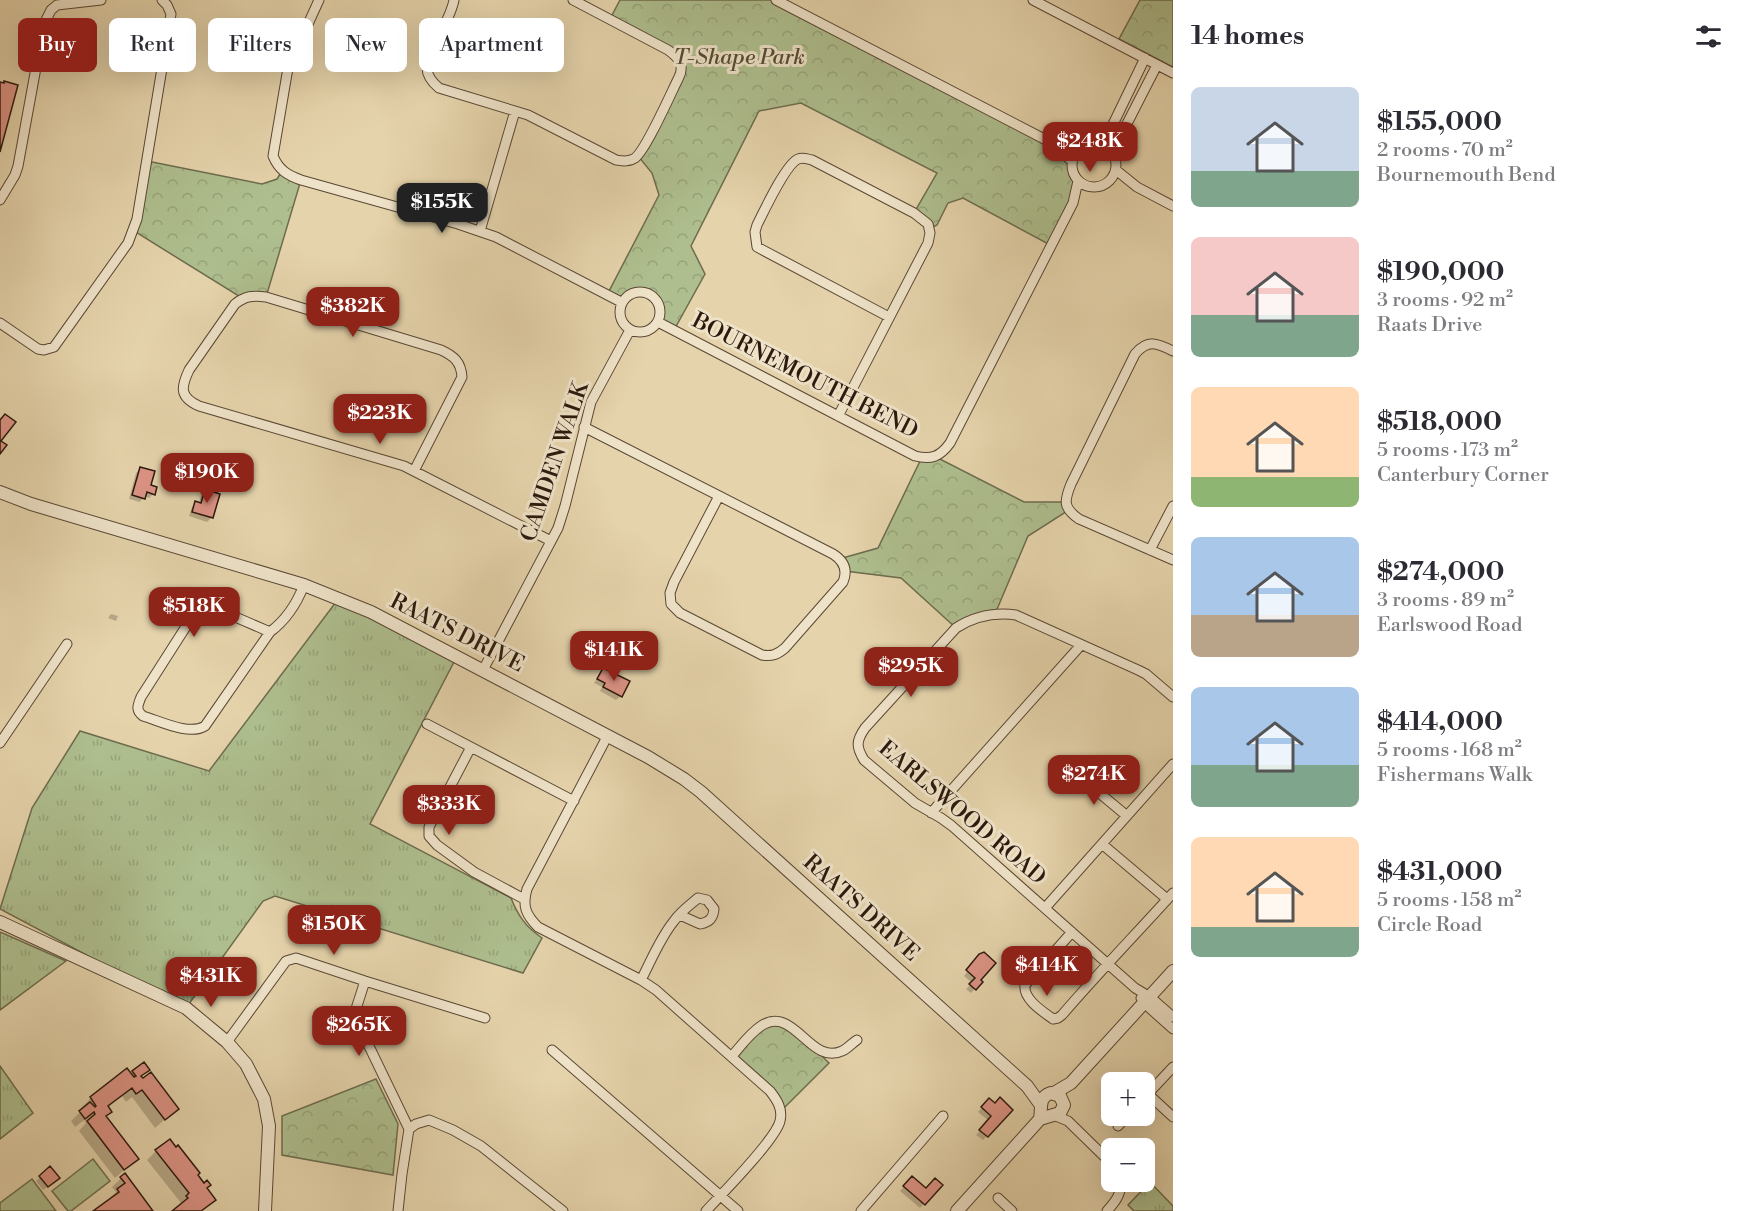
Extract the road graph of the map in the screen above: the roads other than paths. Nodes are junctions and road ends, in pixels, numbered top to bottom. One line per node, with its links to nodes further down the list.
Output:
1 (101, 0): 24 (street)
2 (162, 0): 31 (street)
3 (319, 0): 27 (street)
4 (454, 0): 13 (street)
5 (573, 0): 13 (street)
6 (1033, 0): 8 (street)
7 (779, 1): 14 (street)
8 (1145, 58): 9 (street); 11 (street)
9 (1157, 65): 10 (street); 12 (street)
10 (1173, 73)
11 (1127, 95): 12 (street); 15 (street)
12 (1139, 100): 17 (street)
13 (515, 111): 27 (street)
14 (1050, 142): 16 (street); 18 (street)
15 (1103, 145): 16 (street); 17 (street)
16 (1078, 150): 18 (street)
17 (1112, 153): 19 (street)
18 (1072, 162): 20 (street)
19 (1116, 170): 21 (street); 23 (street)
20 (1078, 181): 22 (street); 25 (street, BOURNEMOUTH BEND)
21 (1109, 182): 22 (street); 23 (street)
22 (1090, 187): 25 (street, BOURNEMOUTH BEND)
23 (1137, 187): 26 (street)
24 (0, 200)
25 (1072, 203): 34 (street, BOURNEMOUTH BEND)
26 (1173, 206)
27 (480, 231): 28 (street)
28 (621, 302): 30 (street); 32 (street)
29 (890, 317): 29 (street); 34 (street)
30 (658, 322): 32 (street); 34 (street, BOURNEMOUTH BEND)
31 (0, 323)
32 (630, 330): 35 (street, CAMDEN WALK)
33 (1173, 351): 41 (street)
34 (838, 416)
35 (584, 427): 38 (street); 40 (street, CAMDEN WALK)
36 (414, 471): 36 (street); 40 (street)
37 (0, 492): 43 (street, RAATS DRIVE)
38 (719, 496): 38 (street)
39 (1173, 506): 41 (street)
40 (551, 541): 47 (street, CAMDEN WALK)
41 (1150, 550): 42 (street)
42 (1173, 560)
43 (304, 585): 44 (street); 47 (street, RAATS DRIVE)
44 (270, 632): 44 (street)
45 (67, 644): 51 (street)
46 (1081, 645): 48 (street, EARLSWOOD ROAD); 56 (street); 56 (street, EARLSWOOD ROAD)
47 (483, 670): 50 (street, RAATS DRIVE)
48 (1173, 697)
49 (427, 724): 52 (street)
50 (608, 735): 55 (street); 80 (street, RAATS DRIVE)
51 (1, 741)
52 (471, 747): 55 (street); 60 (street)
53 (1173, 764): 57 (street, EARLSWOOD ROAD)
54 (1079, 776): 57 (street)
55 (574, 801): 60 (street)
56 (931, 813): 61 (street, EARLSWOOD ROAD)
57 (1127, 816): 58 (street, EARLSWOOD ROAD)
58 (1102, 844): 59 (street); 61 (street, EARLSWOOD ROAD)
59 (1170, 896): 65 (street)
60 (524, 898): 67 (street)
61 (1045, 908): 64 (street, EARLSWOOD ROAD)
62 (680, 915): 67 (street)
63 (0, 922): 74 (street)
64 (1072, 932): 65 (street, EARLSWOOD ROAD); 65 (street)
65 (1108, 964): 69 (street, EARLSWOOD ROAD)
66 (1173, 971): 69 (street)
67 (641, 980): 76 (street)
68 (365, 981): 71 (street); 74 (street); 83 (street)
69 (1147, 1000): 70 (street); 72 (street); 80 (street)
70 (1173, 1017)
71 (485, 1018)
72 (1173, 1029)
73 (857, 1040): 76 (street)
74 (227, 1042): 88 (street)
75 (552, 1050): 86 (street)
76 (732, 1056): 86 (street)
77 (1173, 1067): 78 (street)
78 (1155, 1086)
79 (1155, 1103): 82 (street)
80 (1051, 1106): 84 (street); 94 (street)
81 (943, 1116): 93 (street)
82 (1173, 1117)
83 (409, 1130): 89 (street); 90 (street)
84 (1101, 1153)
85 (1120, 1192): 96 (street)
86 (721, 1195): 91 (street); 92 (street)
87 (998, 1198): 95 (street)
88 (265, 1211)
89 (398, 1211)
90 (563, 1211)
91 (706, 1211)
92 (738, 1211)
93 (861, 1211)
94 (957, 1211)
95 (1012, 1211)
96 (1107, 1211)

